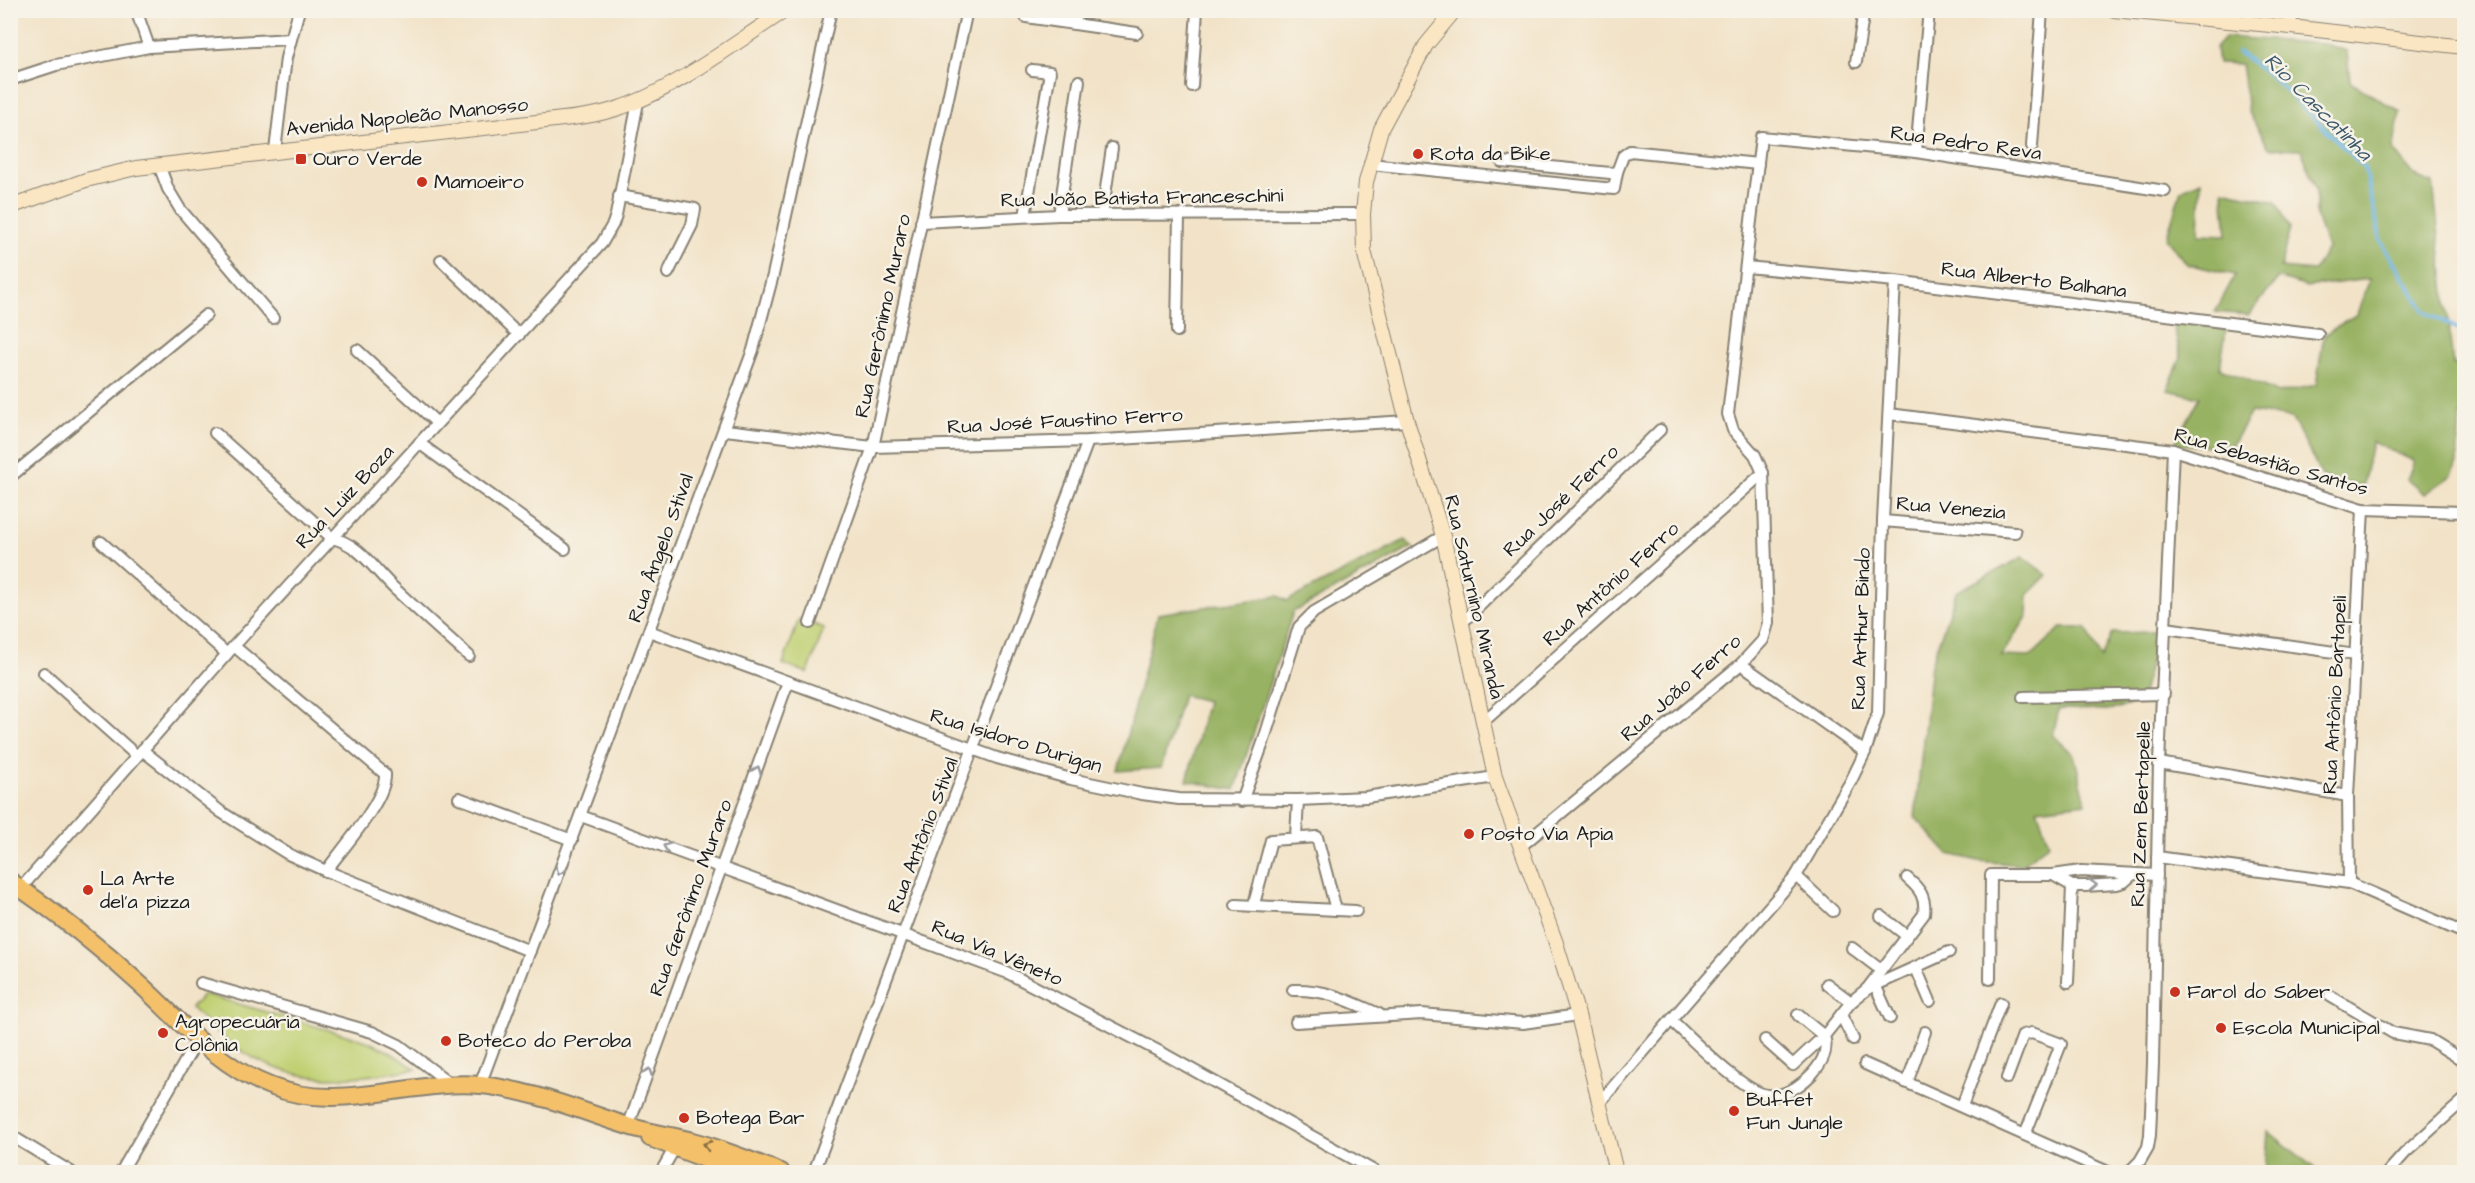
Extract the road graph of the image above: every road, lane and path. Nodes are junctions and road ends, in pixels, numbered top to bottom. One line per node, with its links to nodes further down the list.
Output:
1 (136, 10): 22 (street)
2 (299, 10): 21 (street)
3 (786, 10): 29 (main road, Avenida Napoleão Manosso)
4 (831, 10): 61 (street, Rua Ângelo Stival)
5 (967, 10): 47 (street, Rua Gerônimo Muraro)
6 (1077, 10): 17 (street)
7 (1197, 10): 28 (street)
8 (1441, 10): 20 (main road, Rua Saturnino Miranda)
9 (1455, 10): 20 (main road, Rua Saturnino Miranda)
10 (1864, 10): 24 (street)
11 (1929, 10): 33 (street)
12 (2042, 10): 30 (street)
13 (2114, 10): 15 (main road)
14 (2292, 10): 18 (street)
15 (2149, 12): 18 (main road)
16 (1026, 17): 17 (street)
17 (1074, 24): 19 (street)
18 (2291, 27): 23 (main road)
19 (1137, 33)
20 (1433, 35): 35 (main road, Rua Saturnino Miranda)
21 (291, 39): 22 (street); 32 (street)
22 (149, 47): 26 (street)
23 (2464, 47)
24 (1856, 62)
25 (1032, 70): 46 (street)
26 (10, 80)
27 (1079, 81): 44 (street)
28 (1192, 86)
29 (638, 102): 32 (main road, Avenida Napoleão Manosso); 40 (street, Rua Luiz Boza)
30 (2032, 146)
31 (1112, 148): 45 (street)
32 (275, 151): 37 (main road, Avenida Napoleão Manosso)
33 (1916, 152): 36 (street, Rua Pedro Reva); 39 (street, Rua Pedro Reva)
34 (1502, 162): 38 (street)
35 (1370, 164): 38 (street); 43 (main road, Rua Saturnino Miranda)
36 (1758, 164): 38 (street); 49 (street)
37 (159, 165): 41 (main road, Avenida Napoleão Manosso); 53 (street)
38 (1617, 172)
39 (2165, 191)
40 (619, 196): 50 (street); 56 (street, Rua Luiz Boza)
41 (10, 207)
42 (1179, 214): 43 (street, Rua João Batista Franceschini); 45 (street, Rua João Batista Franceschini); 54 (street)
43 (1363, 214): 59 (main road, Rua Saturnino Miranda)
44 (1059, 215): 45 (street, Rua João Batista Franceschini); 46 (street, Rua João Batista Franceschini)
45 (1102, 215)
46 (1025, 216): 47 (street, Rua João Batista Franceschini)
47 (921, 222): 66 (street, Rua Gerônimo Muraro)
48 (441, 260): 56 (street)
49 (1746, 267): 51 (street, Rua Alberto Balhana); 68 (street)
50 (668, 273)
51 (1896, 281): 55 (street, Rua Alberto Balhana); 58 (street, Rua Arthur Bindo)
52 (206, 315): 69 (street)
53 (273, 318)
54 (1177, 331)
55 (2318, 334)
56 (519, 335): 60 (street, Rua Luiz Boza)
57 (357, 350): 60 (street)
58 (1889, 414): 67 (street, Rua Sebastião Santos); 72 (street, Rua Arthur Bindo)
59 (1407, 421): 64 (street, Rua José Faustino Ferro); 74 (main road, Rua Saturnino Miranda)
60 (437, 423): 65 (street, Rua Luiz Boza)
61 (724, 430): 66 (street, Rua José Faustino Ferro); 81 (street, Rua Ângelo Stival)
62 (1660, 430): 79 (street, Rua José Ferro)
63 (215, 433): 75 (street)
64 (1088, 441): 66 (street, Rua José Faustino Ferro); 91 (street, Rua Antônio Stival)
65 (419, 443): 75 (street, Rua Luiz Boza); 77 (street)
66 (873, 447): 78 (street, Rua Gerônimo Muraro)
67 (2173, 450): 70 (street, Rua Sebastião Santos); 80 (street, Rua Zem Bertapelle)
68 (1763, 473): 85 (street, Rua João Ferro); 90 (street, Rua Antônio Ferro)
69 (10, 477)
70 (2363, 509): 71 (street, Rua Sebastião Santos); 83 (street, Rua Antônio Bartapeli)
71 (2464, 512)
72 (1883, 520): 73 (street, Rua Venezia); 92 (street, Rua Arthur Bindo)
73 (2015, 532)
74 (1443, 536): 79 (main road, Rua Saturnino Miranda); 99 (street)
75 (332, 538): 82 (street, Rua Luiz Boza); 84 (street)
76 (101, 542): 82 (street)
77 (565, 549)
78 (810, 623)
79 (1462, 623): 90 (main road, Rua Saturnino Miranda)
80 (2166, 628): 83 (street); 88 (street, Rua Zem Bertapelle)
81 (650, 631): 87 (street, Rua Isidoro Durigan); 100 (street, Rua Ângelo Stival)
82 (230, 650): 93 (street, Rua Luiz Boza); 106 (street)
83 (2355, 655): 96 (street, Rua Antônio Bartapeli)
84 (469, 656)
85 (1741, 663): 92 (street); 103 (street, Rua João Ferro)
86 (44, 673): 93 (street)
87 (788, 682): 91 (street, Rua Isidoro Durigan); 105 (street, Rua Gerônimo Muraro, one-way to 87)
88 (2164, 694): 89 (street); 94 (street, Rua Zem Bertapelle)
89 (2023, 697)
90 (1483, 722): 95 (main road, Rua Saturnino Miranda)
91 (974, 750): 99 (street, Rua Isidoro Durigan); 122 (street, Rua Antônio Stival)
92 (1864, 752): 110 (street, Rua Arthur Bindo)
93 (140, 753): 106 (street); 113 (street, Rua Luiz Boza)
94 (2159, 763): 96 (street); 104 (street, Rua Zem Bertapelle)
95 (1496, 777): 98 (street, Rua Isidoro Durigan); 103 (main road, Rua Saturnino Miranda)
96 (2348, 796): 112 (street, Rua Antônio Bartapeli)
97 (459, 798): 102 (street)
98 (1298, 800): 99 (street, Rua Isidoro Durigan); 101 (street)
99 (1242, 801)
100 (580, 816): 102 (street, Rua Ângelo Stival); 105 (street, Rua Via Vêneto, one-way to 100)
101 (1296, 837): 115 (street); 117 (street)
102 (572, 840): 125 (street, Rua Ângelo Stival, one-way to 125)
103 (1520, 847): 140 (main road, Rua Saturnino Miranda)
104 (2157, 857): 109 (street, Rua Zem Bertapelle); 112 (street)
105 (722, 868): 122 (street, Rua Via Vêneto); 160 (street, Rua Gerônimo Muraro, one-way to 105)
106 (326, 871): 125 (street)
107 (2053, 875): 108 (street); 114 (street); 129 (street)
108 (2132, 875): 109 (street); 114 (street, one-way to 108)
109 (2157, 875): 173 (street, Rua Zem Bertapelle)
110 (1796, 876): 119 (street); 145 (street, Rua Arthur Bindo)
111 (1907, 878): 123 (street)
112 (2349, 883): 121 (street)
113 (16, 885): 148 (main road)
114 (2072, 886): 130 (street)
115 (1254, 904): 116 (street); 117 (street)
116 (1236, 905)
117 (1336, 910): 118 (street)
118 (1356, 911)
119 (1833, 911)
120 (1881, 916): 123 (street)
121 (2464, 933)
122 (904, 934): 169 (street, Rua Antônio Stival); 170 (street, Rua Via Vêneto)
123 (1907, 936): 128 (street)
124 (1852, 948): 128 (street)
125 (530, 951): 156 (street, Rua Ângelo Stival)
126 (1949, 952): 127 (street)
127 (1916, 968): 133 (street); 136 (street)
128 (1881, 970): 133 (street)
129 (1990, 979)
130 (2068, 982)
131 (201, 983): 155 (street)
132 (1827, 984): 137 (street)
133 (1871, 988): 137 (street); 143 (street)
134 (1293, 990): 142 (street)
135 (2330, 996): 151 (street)
136 (1930, 1001)
137 (1851, 1002): 139 (street)
138 (2001, 1004): 159 (street)
139 (1841, 1014): 147 (street); 149 (street)
140 (1578, 1015): 142 (street); 158 (main road, Rua Saturnino Miranda)
141 (1798, 1015): 147 (street)
142 (1382, 1016): 144 (street)
143 (1890, 1018)
144 (1296, 1022)
145 (1672, 1022): 147 (street); 158 (street, Rua Arthur Bindo)
146 (1925, 1032): 154 (street)
147 (1824, 1036): 150 (street)
148 (198, 1039): 155 (main road); 165 (street)
149 (1853, 1039)
150 (1765, 1040)
151 (2464, 1061)
152 (1865, 1064): 154 (street)
153 (2007, 1078): 162 (street)
154 (1907, 1083): 159 (street)
155 (451, 1084): 156 (main road)
156 (480, 1085): 160 (main road)
157 (2464, 1100): 174 (street)
158 (1600, 1102): 171 (main road, Rua Saturnino Miranda)
159 (1962, 1106): 162 (street)
160 (628, 1126): 163 (main road); 168 (main road, one-way to 160)
161 (10, 1135): 164 (street)
162 (2025, 1135): 172 (street)
163 (674, 1149): 166 (street); 167 (main road)
164 (70, 1173)
165 (121, 1173)
166 (661, 1173)
167 (739, 1173)
168 (781, 1173)
169 (814, 1173)
170 (1376, 1173)
171 (1616, 1173)
172 (2108, 1173)
173 (2129, 1173)
174 (2388, 1173)

